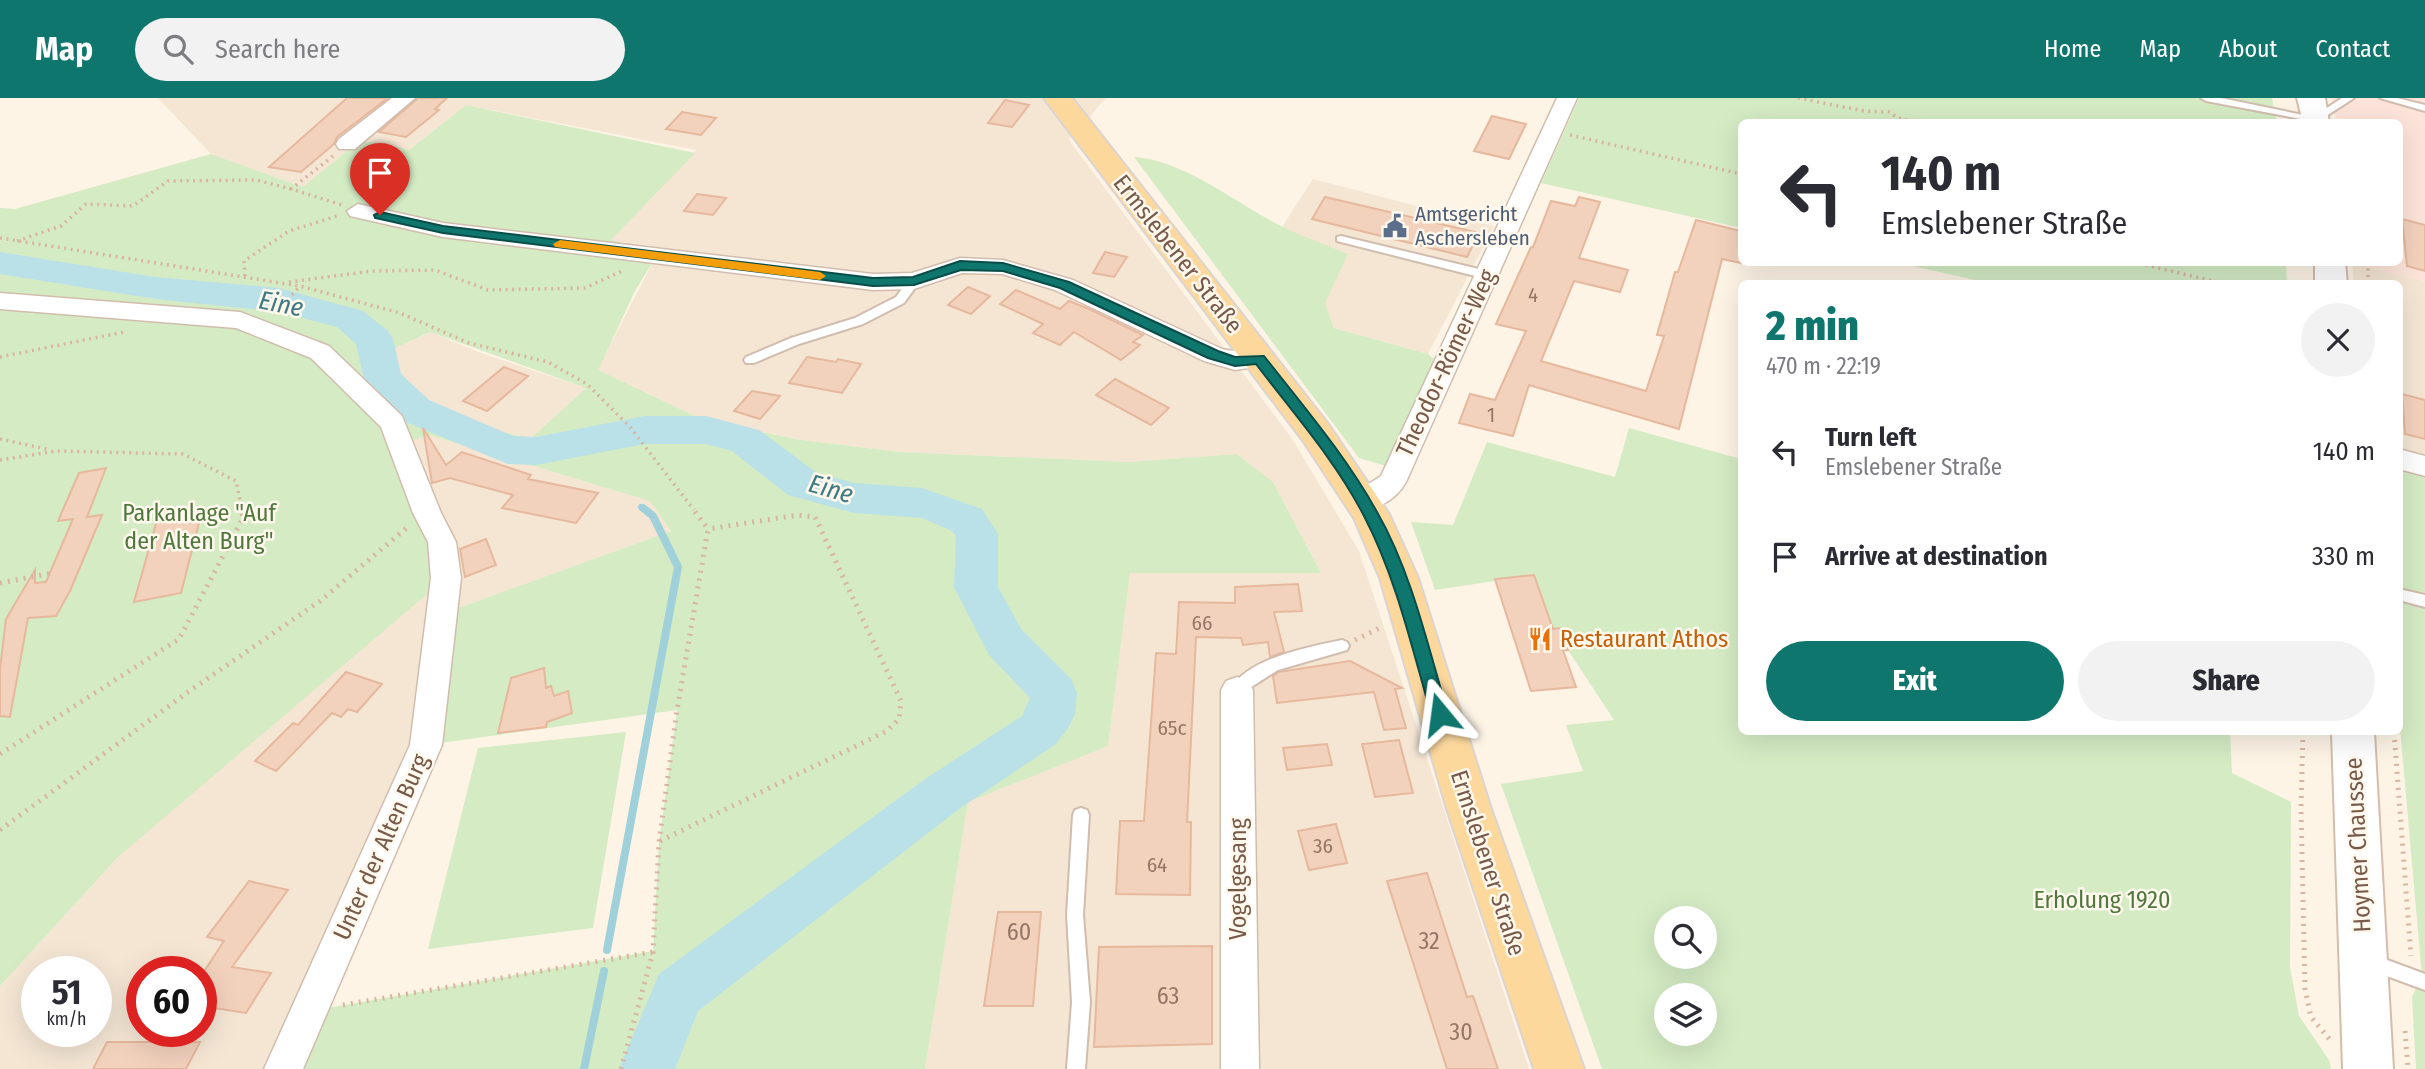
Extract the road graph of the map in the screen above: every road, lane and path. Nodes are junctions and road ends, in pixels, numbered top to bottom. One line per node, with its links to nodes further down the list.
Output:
1 (405, 98): 12 (street)
2 (1058, 98): 31 (main road, Ermslebener Straße)
3 (1567, 98): 11 (street, Theodor-Römer-Weg)
4 (1798, 98): 10 (path)
5 (2206, 98): 9 (lane)
6 (2349, 98): 9 (lane)
7 (2385, 98): 8 (lane)
8 (2425, 108)
9 (2314, 113)
10 (1904, 119)
11 (1552, 131): 13 (path); 21 (street, Theodor-Römer-Weg)
12 (347, 144): 14 (path)
13 (1738, 173)
14 (291, 189): 15 (path); 18 (path)
15 (358, 211): 19 (street); 22 (path)
16 (0, 238): 18 (path)
17 (1341, 239): 21 (lane)
18 (16, 241): 22 (path)
19 (653, 256): 24 (street); 25 (path)
20 (2150, 266): 23 (path)
21 (1487, 275): 38 (street, Theodor-Römer-Weg)
22 (245, 276): 25 (path)
23 (2209, 280)
24 (914, 281): 31 (street); 32 (lane)
25 (281, 283): 26 (path)
26 (300, 286): 27 (path); 40 (path)
27 (292, 295)
28 (0, 301): 39 (street, Unter der Alten Burg)
29 (127, 331): 30 (path)
30 (0, 357)
31 (1259, 359): 38 (main road, Ermslebener Straße)
32 (750, 360)
33 (0, 439): 34 (path)
34 (55, 451): 35 (path); 51 (path)
35 (0, 460)
36 (2403, 460): 37 (street)
37 (2425, 466)
38 (1363, 501): 45 (main road, Ermslebener Straße)
39 (427, 513): 53 (path); 58 (street, Unter der Alten Burg)
40 (708, 529): 54 (path); 54 (path)
41 (52, 573): 42 (path)
42 (0, 583)
43 (2403, 595): 44 (lane)
44 (2425, 601)
45 (1410, 613): 46 (path); 64 (main road, Ermslebener Straße)
46 (1342, 646): 47 (lane)
47 (1237, 690): 63 (street, Vogelgesang)
48 (2303, 735): 59 (path)
49 (2353, 735): 56 (main road, Hoymer Chaussee)
50 (2394, 735): 57 (path)
51 (0, 754)
52 (1081, 815): 62 (lane)
53 (0, 830)
54 (659, 842): 55 (path)
55 (653, 952): 58 (path); 61 (path)
56 (2363, 959): 57 (lane, Hoymer Chaussee); 59 (main road, Hoymer Chaussee)
57 (2419, 980): 59 (path)
58 (310, 1011): 60 (street, Unter der Alten Burg)
59 (2381, 1068)
60 (283, 1069)
61 (621, 1069)
62 (1076, 1069)
63 (1240, 1069)
64 (1559, 1069)

